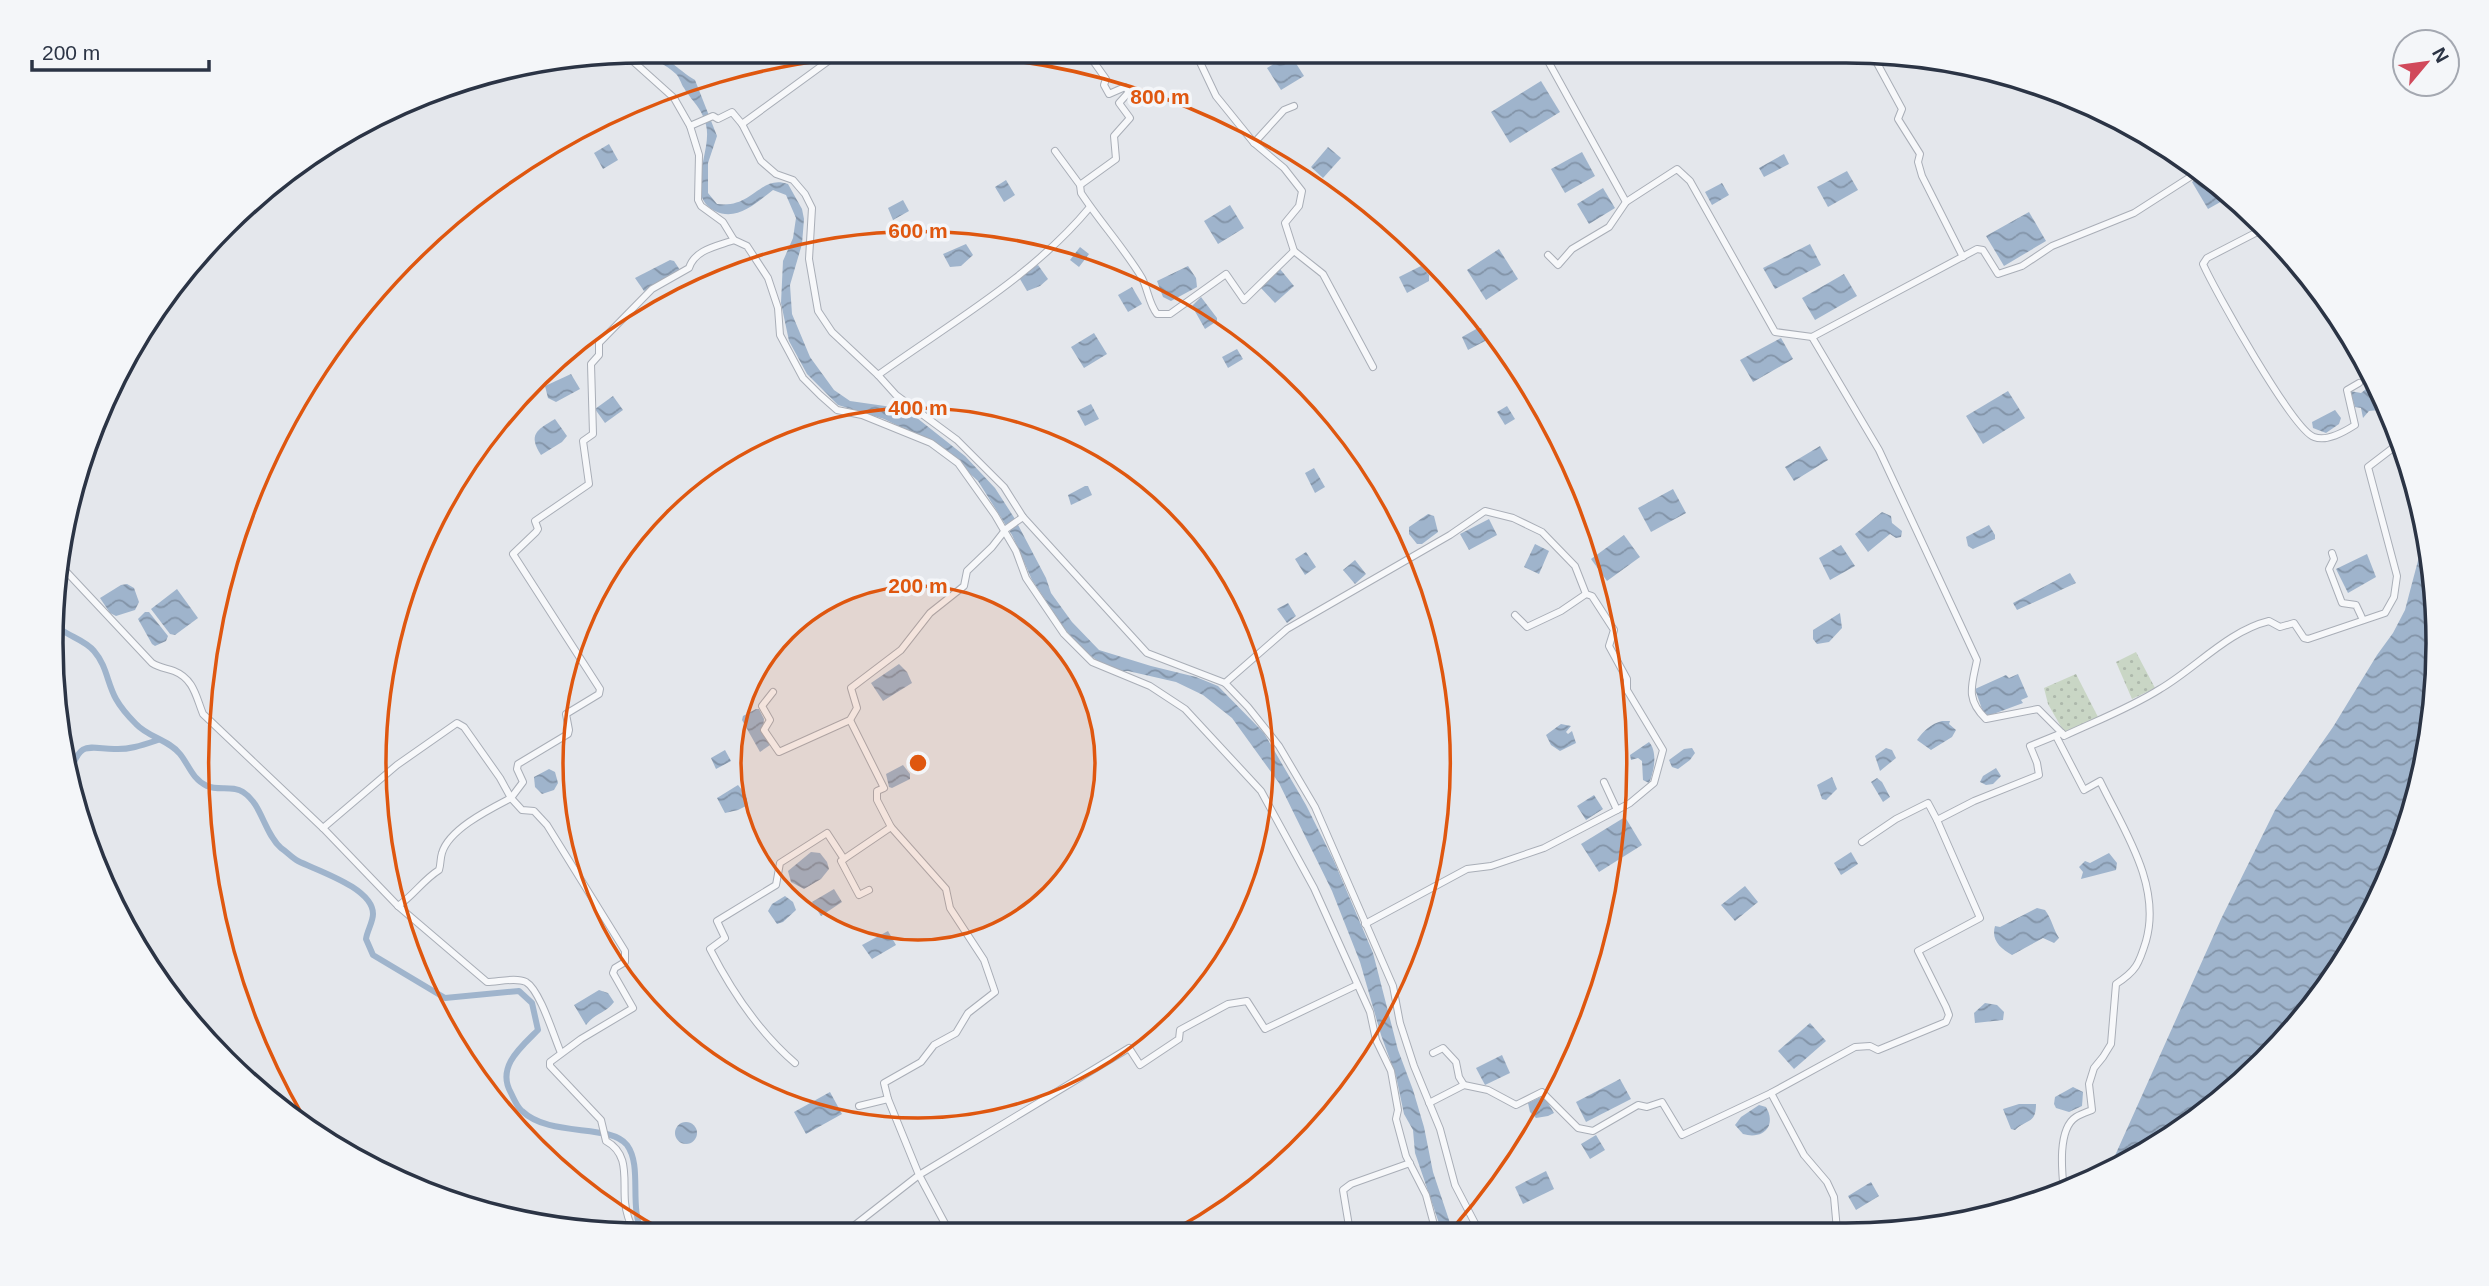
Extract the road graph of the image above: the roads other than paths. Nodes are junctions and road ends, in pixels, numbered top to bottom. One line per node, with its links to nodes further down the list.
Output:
1 (635, 63): 9 (street)
2 (826, 63): 8 (street)
3 (1095, 63): 13 (street)
4 (1200, 63): 10 (street)
5 (1548, 63): 14 (street)
6 (1877, 64): 20 (street)
7 (1294, 106): 10 (street)
8 (742, 124): 9 (street); 23 (street)
9 (690, 126): 17 (street)
10 (1254, 143): 18 (street)
11 (1055, 151): 13 (street)
12 (2190, 177): 20 (street)
13 (1080, 185): 15 (street)
14 (1626, 202): 19 (street); 21 (street)
15 (1090, 207): 18 (street); 23 (street)
16 (2256, 233): 24 (street)
17 (734, 240): 27 (street); 38 (street)
18 (1294, 251): 22 (street)
19 (1548, 255)
20 (1963, 257): 21 (street)
21 (1812, 337): 36 (street)
22 (1373, 367)
23 (878, 375): 26 (street)
24 (2360, 383)
25 (2392, 449): 32 (street)
26 (1020, 519): 27 (street); 33 (street)
27 (1005, 530): 35 (street); 48 (street)
28 (2332, 553): 32 (street)
29 (67, 573): 42 (street)
30 (1586, 594): 31 (street); 33 (street); 39 (street)
31 (1516, 615)
32 (2363, 620): 36 (street)
33 (1225, 683): 47 (street)
34 (773, 692): 35 (street)
35 (850, 720): 41 (street)
36 (2059, 734): 40 (street); 59 (street)
37 (1604, 782): 39 (street)
38 (511, 798): 42 (street); 46 (street); 49 (street)
39 (1617, 810): 47 (street)
40 (1937, 820): 43 (street); 53 (street)
41 (891, 827): 44 (street); 54 (street)
42 (323, 828): 46 (street)
43 (1862, 842)
44 (844, 859): 45 (street); 51 (street)
45 (869, 890)
46 (398, 906): 49 (street)
47 (1365, 924): 55 (street)
48 (1357, 985): 57 (street); 58 (street)
49 (561, 1053): 60 (street)
50 (1433, 1053): 52 (street)
51 (795, 1063)
52 (1464, 1085): 53 (street); 55 (street)
53 (1771, 1093): 66 (street)
54 (888, 1099): 56 (street); 58 (street)
55 (1429, 1103): 65 (street)
56 (859, 1106)
57 (1410, 1163): 63 (street); 64 (street)
58 (919, 1175): 61 (street); 62 (street)
59 (2063, 1181)
60 (629, 1223)
61 (858, 1223)
62 (945, 1223)
63 (1348, 1223)
64 (1434, 1223)
65 (1475, 1223)
66 (1837, 1223)

